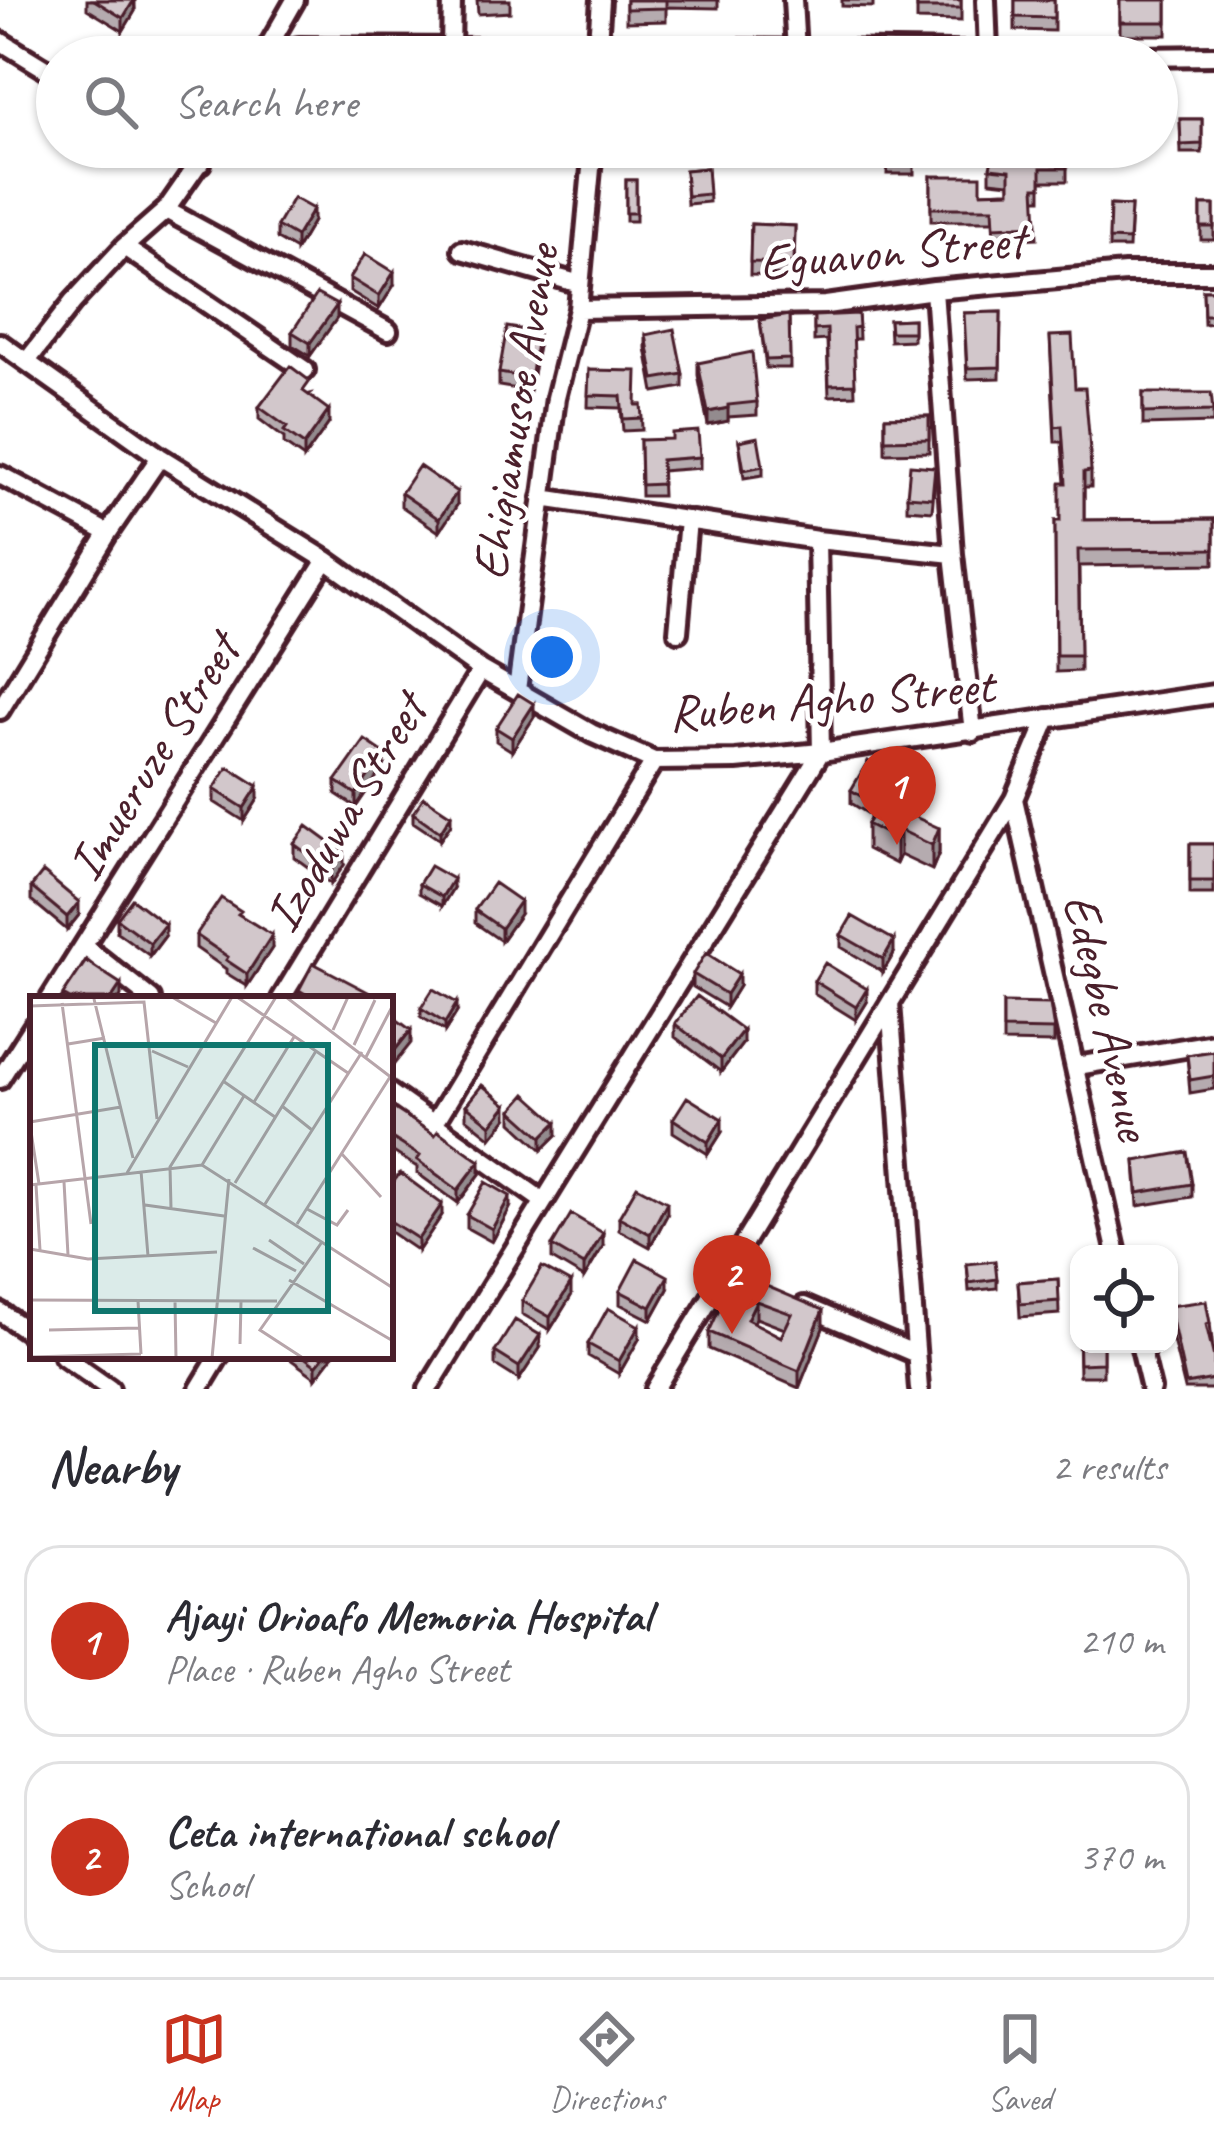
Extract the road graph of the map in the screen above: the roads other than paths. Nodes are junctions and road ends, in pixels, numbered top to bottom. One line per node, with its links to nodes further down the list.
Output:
1 (296, 0): 6 (street)
2 (452, 0): 7 (street)
3 (601, 0): 8 (street)
4 (794, 0): 9 (street)
5 (986, 0): 10 (street)
6 (275, 36)
7 (451, 36)
8 (598, 36)
9 (795, 36)
10 (987, 36)
11 (0, 41): 14 (street)
12 (1178, 56): 13 (street)
13 (1214, 56)
14 (36, 63)
15 (196, 168): 17 (street)
16 (591, 168): 21 (street, Ehigiamusoe Avenue)
17 (166, 210): 18 (street); 24 (street)
18 (124, 247): 26 (street); 27 (street)
19 (462, 250): 21 (street)
20 (1214, 273): 22 (street, Eguavon Street)
21 (580, 284): 23 (street, Ehigiamusoe Avenue)
22 (934, 290): 23 (street, Eguavon Street); 34 (street)
23 (578, 309): 30 (street, Ehigiamusoe Avenue)
24 (388, 331)
25 (0, 344): 26 (street, Ruben Agho Street)
26 (27, 362): 28 (street, Ruben Agho Street)
27 (305, 370)
28 (160, 457): 32 (street); 35 (street, Ruben Agho Street)
29 (0, 475): 32 (street)
30 (542, 498): 31 (street); 38 (street, Ehigiamusoe Avenue)
31 (688, 520): 33 (street); 36 (street)
32 (108, 532): 40 (street)
33 (817, 540): 34 (street); 43 (street)
34 (953, 554): 42 (street)
35 (326, 560): 37 (street, Ruben Agho Street); 46 (street, Imueruze Street)
36 (678, 632)
37 (481, 670): 38 (street, Ruben Agho Street); 49 (street, Izoduwa Street)
38 (517, 690): 44 (street, Ruben Agho Street)
39 (1214, 694): 41 (street, Ruben Agho Street)
40 (0, 710)
41 (1048, 718): 42 (street, Ruben Agho Street); 45 (street)
42 (973, 732): 43 (street, Ruben Agho Street)
43 (820, 752): 44 (street, Ruben Agho Street); 57 (street)
44 (654, 760): 56 (street)
45 (1014, 799): 50 (street); 53 (street, Edegbe Avenue)
46 (84, 946): 47 (street, Imueruze Street); 48 (street)
47 (52, 996)
48 (147, 996)
49 (283, 996)
50 (890, 1002): 59 (street); 65 (street)
51 (30, 1032): 54 (street)
52 (1214, 1043): 53 (street)
53 (1077, 1066): 58 (street, Edegbe Avenue)
54 (0, 1079)
55 (393, 1095): 56 (street)
56 (434, 1124): 57 (street)
57 (543, 1201): 70 (street)
58 (1115, 1245)
59 (726, 1272): 60 (street); 71 (street)
60 (747, 1281)
61 (789, 1300): 65 (street)
62 (0, 1312): 63 (street)
63 (30, 1333)
64 (1142, 1353): 73 (street)
65 (916, 1354): 72 (street)
66 (67, 1359): 68 (street)
67 (217, 1359): 69 (street)
68 (110, 1389)
69 (199, 1389)
70 (428, 1389)
71 (655, 1389)
72 (919, 1389)
73 (1151, 1389)

